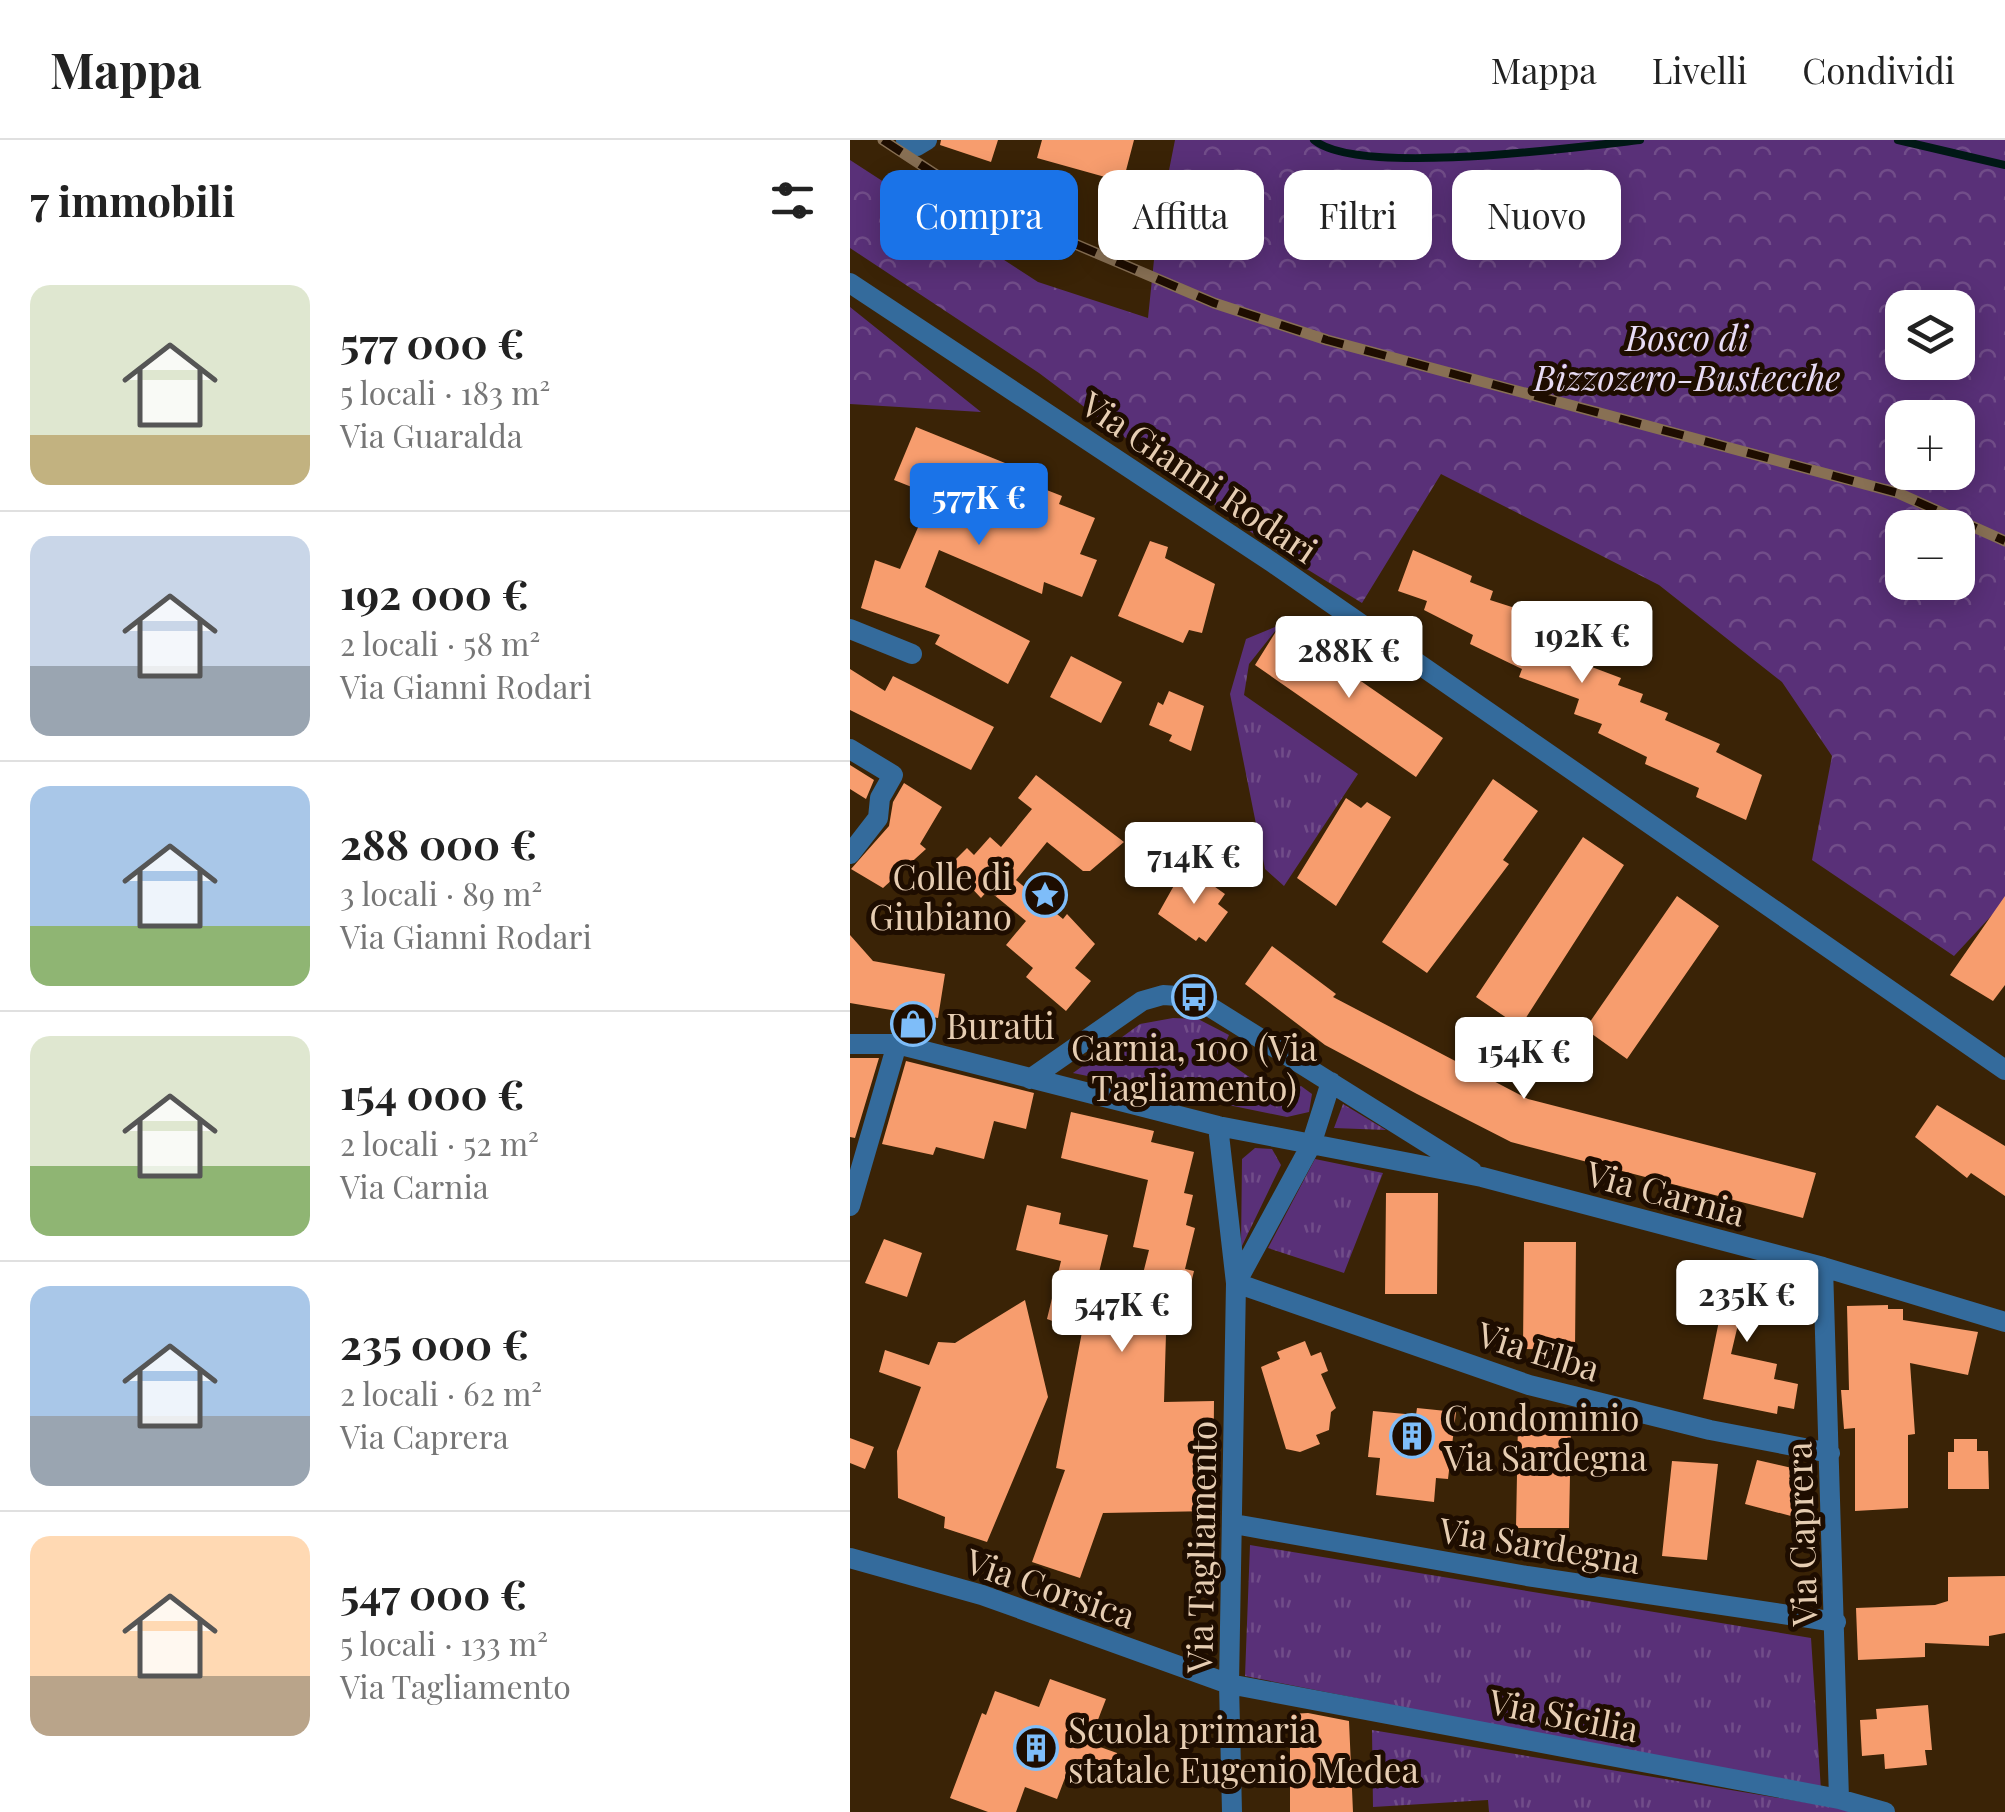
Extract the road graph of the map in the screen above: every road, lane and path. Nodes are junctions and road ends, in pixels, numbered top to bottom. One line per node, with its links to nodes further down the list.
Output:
1 (906, 140): 2 (street)
2 (927, 140)
3 (850, 282): 10 (street, Via Gianni Rodari)
4 (850, 629): 5 (street)
5 (912, 654)
6 (850, 749): 7 (street)
7 (850, 854)
8 (850, 1044): 9 (street, Via Carnia)
9 (897, 1044): 11 (street, Via Carnia); 16 (street)
10 (2005, 1070)
11 (1030, 1079): 12 (street, Via Carnia); 13 (street, Via Carnia)
12 (1331, 1082): 14 (street); 15 (street, Via Carnia)
13 (1218, 1126): 14 (street, Via Carnia); 18 (street, Via Tagliamento)
14 (1310, 1144): 15 (street, Via Carnia); 18 (street, Via Tagliamento)
15 (1482, 1177): 17 (street, Via Carnia)
16 (850, 1206)
17 (1823, 1267): 19 (street, Via Carnia); 20 (street, Via Caprera)
18 (1236, 1284): 20 (street, Via Elba); 21 (street, Via Tagliamento)
19 (2005, 1322)
20 (1830, 1453): 23 (street, Via Caprera)
21 (1234, 1524): 23 (street, Via Sardegna); 24 (street, Via Tagliamento)
22 (850, 1558): 24 (street, Via Corsica)
23 (1836, 1622): 25 (street, Via Caprera)
24 (1230, 1684): 25 (street, Via Sicilia); 26 (street, Via Tagliamento)
25 (1839, 1799): 27 (street, Via Sicilia)
26 (1232, 1812)
27 (1885, 1812)

